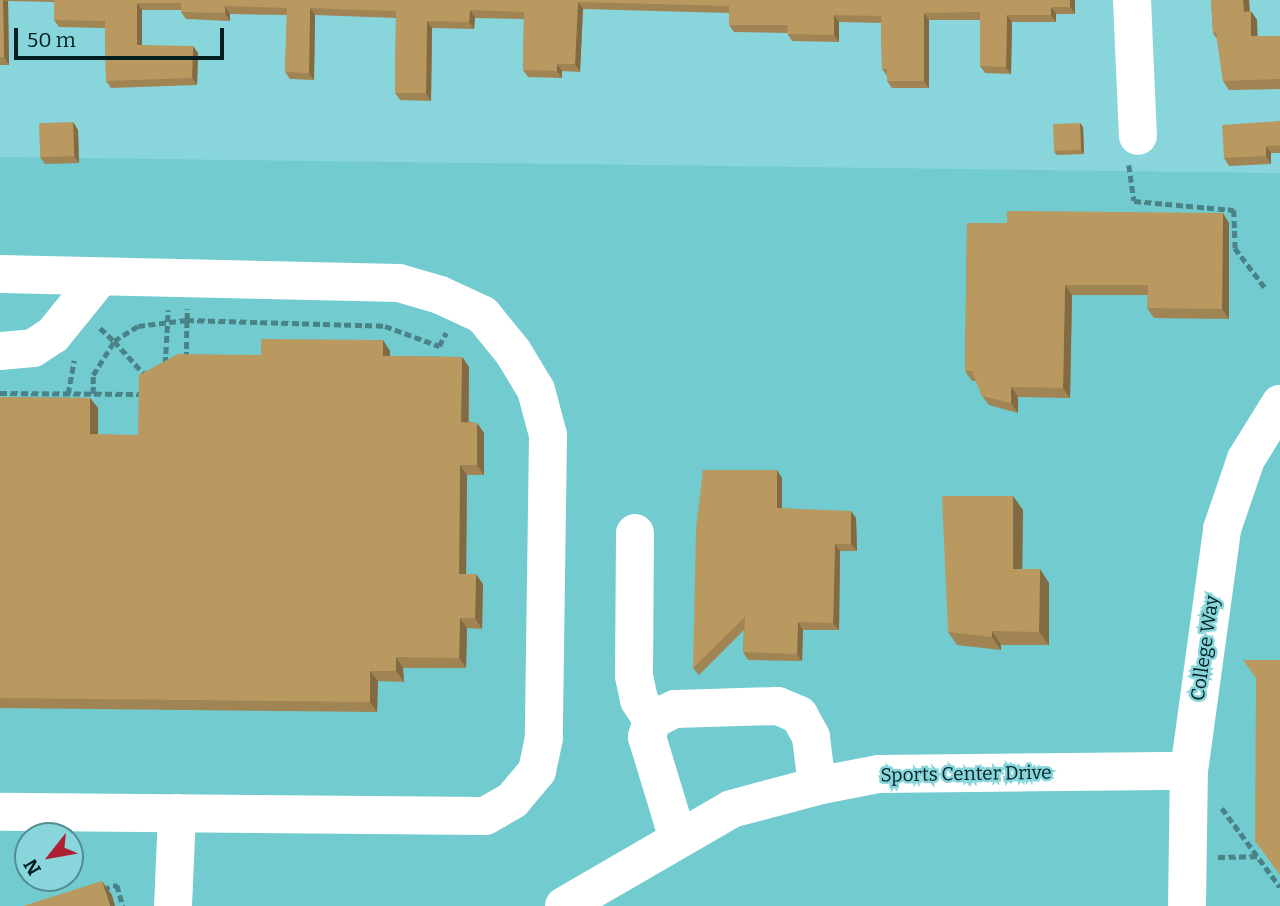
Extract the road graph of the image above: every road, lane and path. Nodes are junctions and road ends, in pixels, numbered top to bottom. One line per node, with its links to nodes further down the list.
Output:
1 (1132, 0): 2 (street)
2 (1133, 147): 5 (path)
3 (0, 274): 4 (street)
4 (100, 277): 7 (street); 12 (street)
5 (1266, 289)
6 (168, 298): 8 (path)
7 (463, 306): 9 (path); 28 (street)
8 (168, 320): 9 (path); 11 (path); 15 (path)
9 (187, 320): 14 (path)
10 (92, 330): 11 (path)
11 (114, 341): 17 (path); 20 (path)
12 (0, 351)
13 (78, 351): 19 (path)
14 (186, 366)
15 (165, 370)
16 (153, 373): 17 (path)
17 (148, 377): 20 (path)
18 (0, 393): 19 (path)
19 (68, 394): 20 (path)
20 (93, 394)
21 (1280, 404): 24 (street, College Way)
22 (635, 533): 23 (street)
23 (652, 720): 25 (street); 29 (street)
24 (1189, 771): 25 (street, Sports Center Drive); 37 (street, College Way)
25 (817, 786): 29 (street, Sports Center Drive)
26 (1211, 807): 30 (path)
27 (0, 813): 28 (street)
28 (177, 813): 35 (street)
29 (678, 839): 36 (street, Sports Center Drive)
30 (1257, 856): 31 (path); 32 (path)
31 (1210, 857)
32 (1280, 887)
33 (94, 892): 34 (path)
34 (123, 906)
35 (173, 906)
36 (564, 906)
37 (1187, 906)

